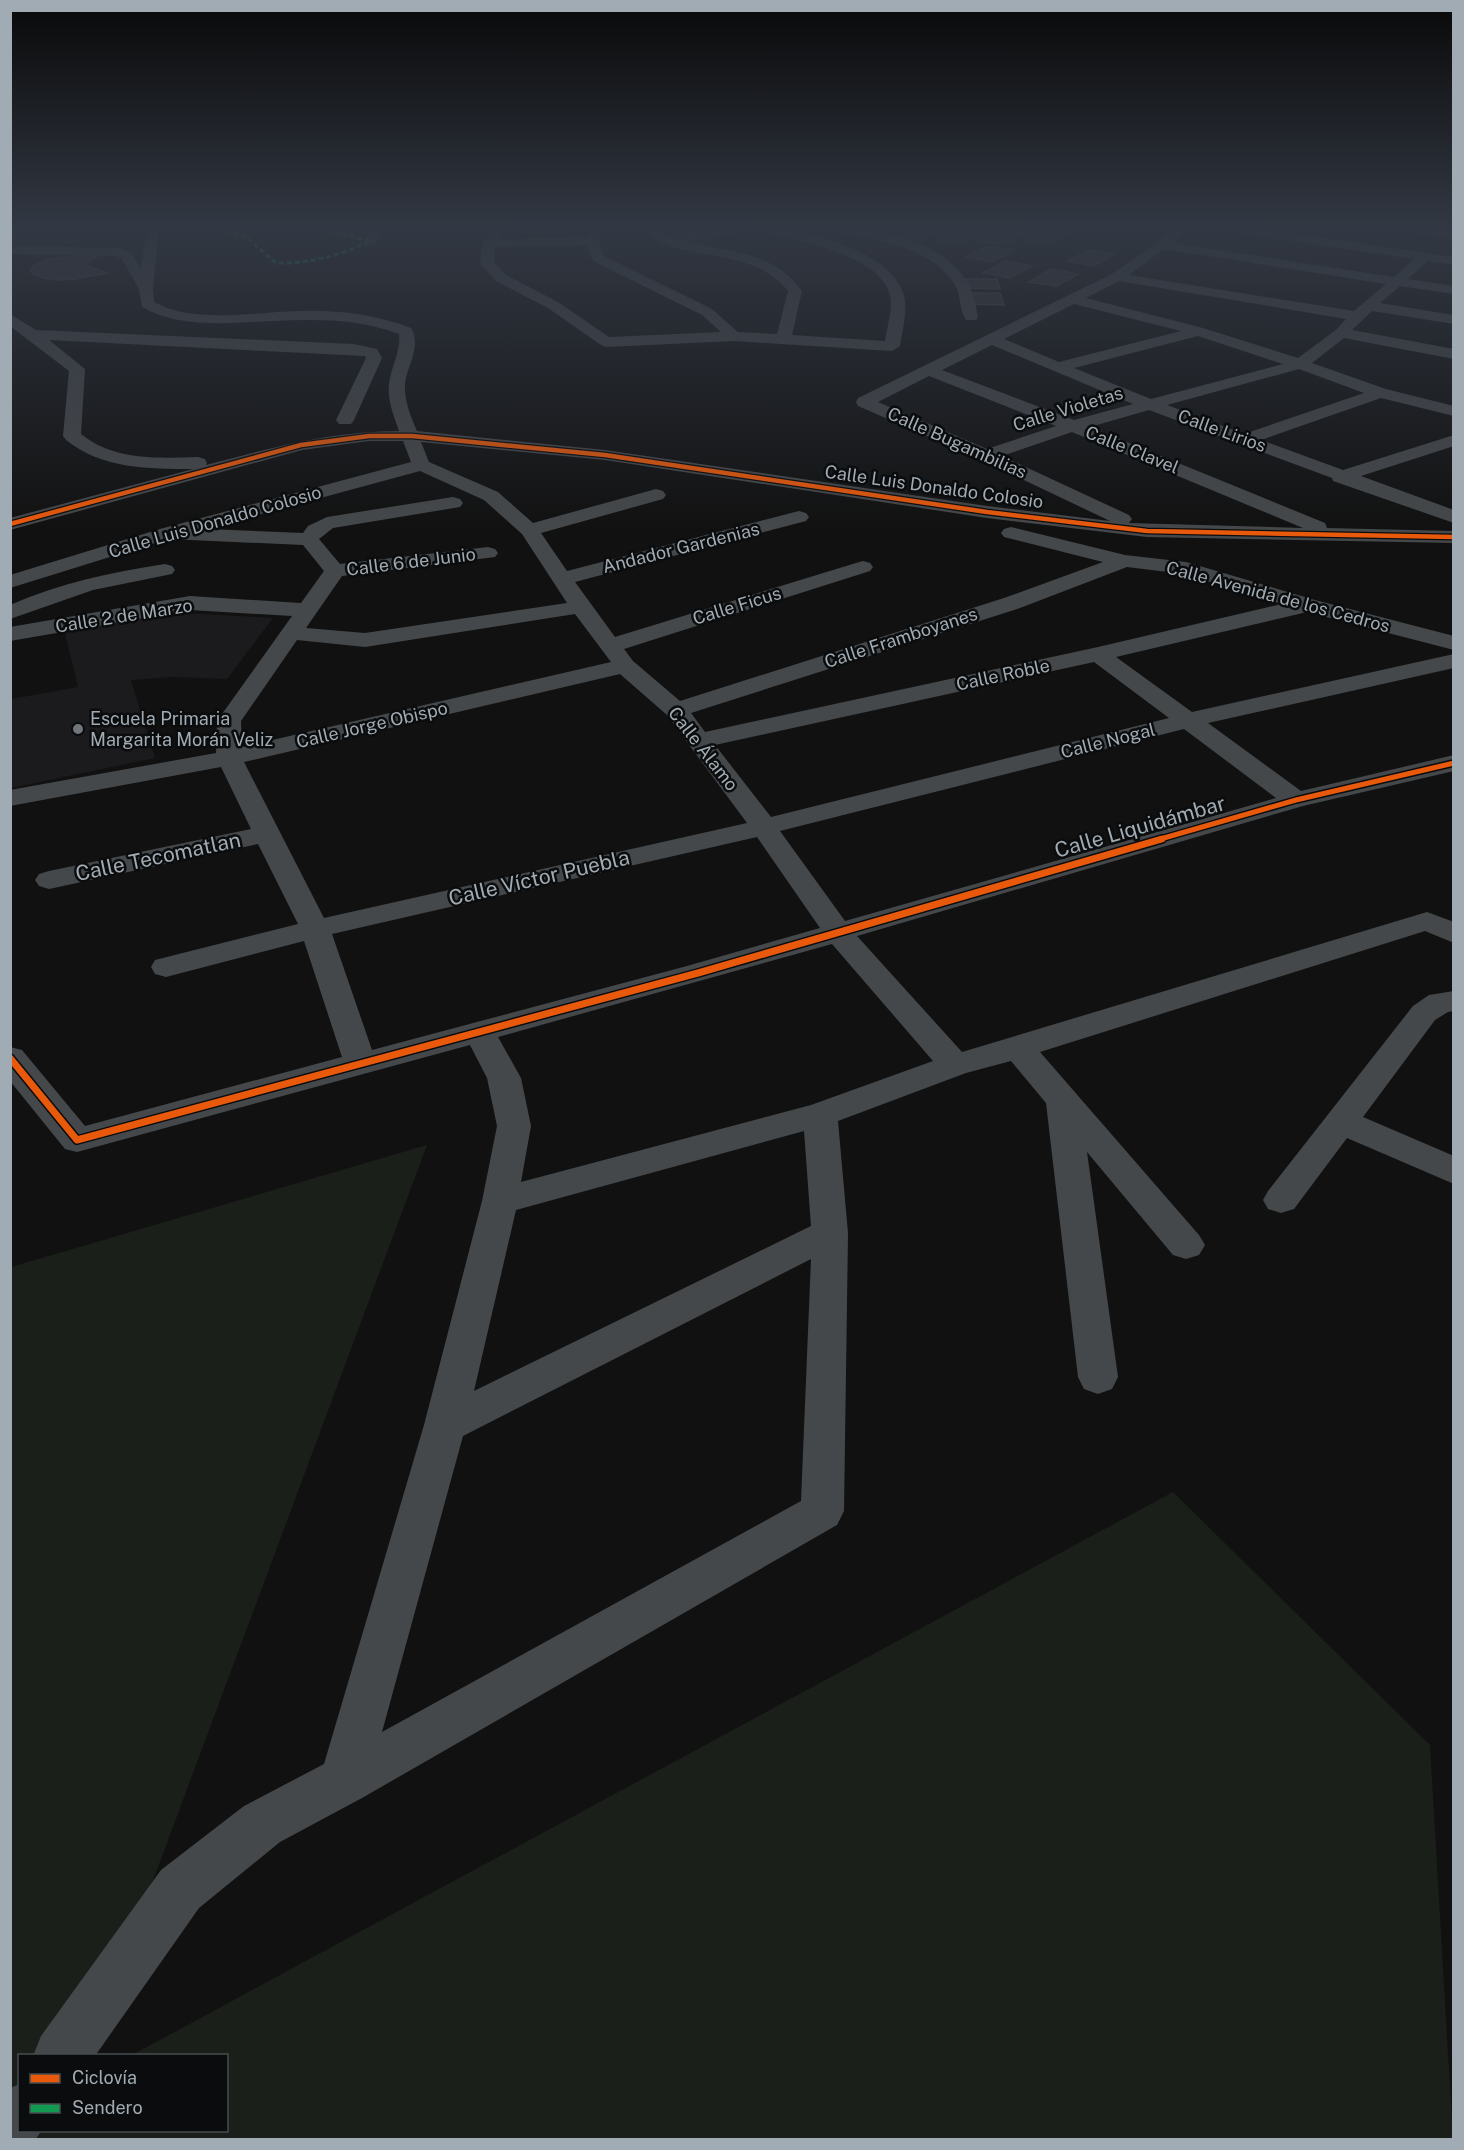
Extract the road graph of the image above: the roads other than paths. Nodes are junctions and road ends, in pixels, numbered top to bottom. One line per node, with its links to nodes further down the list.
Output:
1 (26, 328): 12 (street)
2 (401, 328): 26 (street)
3 (586, 328): 13 (street)
4 (725, 328): 13 (street)
5 (786, 328): 14 (street)
6 (894, 328): 14 (street)
7 (1015, 328): 15 (street)
8 (1188, 328): 10 (street)
9 (1345, 328): 11 (street)
10 (1198, 331): 17 (street); 18 (street)
11 (1341, 333): 16 (street); 17 (street)
12 (34, 334): 24 (street); 30 (street)
13 (734, 336): 14 (street)
14 (784, 338)
15 (993, 340): 18 (street, Calle Lirios); 19 (street)
16 (1454, 354)
17 (1300, 363): 20 (street); 21 (street); 22 (street, Calle Violetas)
18 (1058, 367): 22 (street, Calle Lirios)
19 (927, 370): 25 (street, Calle Clavel); 29 (street, Calle Bugambilias)
20 (1421, 386)
21 (1380, 393): 23 (street); 27 (street)
22 (1150, 405): 25 (street, Calle Violetas); 27 (street, Calle Lirios)
23 (1454, 411)
24 (345, 420)
25 (1073, 426): 29 (street, Calle Violetas); 42 (street, Calle Clavel)
26 (412, 436): 30 (street, Calle Luis Donaldo Colosio); 31 (street); 34 (street, Calle Luis Donaldo Colosio)
27 (1246, 439): 32 (street, Calle Lirios)
28 (1454, 440): 32 (street)
29 (986, 455): 40 (street, Calle Bugambilias)
30 (250, 459): 38 (street)
31 (421, 465): 39 (street, Calle Álamo); 41 (street, Calle Luis Donaldo Colosio)
32 (1340, 477): 36 (street, Calle Lirios)
33 (656, 495): 39 (street)
34 (932, 502): 40 (street, Calle Luis Donaldo Colosio); 46 (street, Calle Avenida de los Cedros)
35 (453, 503): 44 (street)
36 (1450, 513)
37 (799, 517): 50 (street, Andador Gardenias)
38 (10, 524)
39 (529, 530): 50 (street, Calle Álamo)
40 (1148, 531): 42 (street, Calle Luis Donaldo Colosio)
41 (167, 533): 44 (street); 51 (street, Calle Luis Donaldo Colosio)
42 (1335, 534): 43 (street, Calle Luis Donaldo Colosio)
43 (1454, 537)
44 (309, 539): 49 (street)
45 (488, 553): 49 (street, Calle 6 de Junio)
46 (1125, 561): 52 (street, Calle Avenida de los Cedros); 63 (street, Calle Framboyanes)
47 (863, 567): 59 (street, Calle Ficus)
48 (165, 570): 55 (street)
49 (335, 571): 54 (street)
50 (564, 578): 53 (street, Calle Álamo)
51 (10, 582)
52 (1306, 605): 58 (street, Calle Avenida de los Cedros); 60 (street, Calle Roble)
53 (581, 607): 56 (street); 59 (street, Calle Álamo)
54 (309, 610): 56 (street); 57 (street, Calle 2 de Marzo)
55 (10, 613)
56 (292, 633): 66 (street)
57 (10, 634)
58 (1454, 643)
59 (612, 645): 62 (street, Calle Álamo)
60 (1098, 654): 64 (street); 65 (street, Calle Roble)
61 (1454, 661): 64 (street, Calle Nogal)
62 (625, 666): 63 (street, Calle Álamo); 66 (street, Calle Jorge Obispo)
63 (676, 710): 65 (street, Calle Álamo)
64 (1190, 720): 69 (street); 70 (street, Calle Nogal)
65 (699, 741): 70 (street, Calle Álamo)
66 (229, 758): 68 (street, Calle Jorge Obispo); 71 (street)
67 (1454, 763): 69 (street, Calle Liquidámbar)
68 (10, 798)
69 (1296, 800): 74 (street, Calle Liquidámbar)
70 (764, 827): 73 (street, Calle Víctor Puebla); 74 (street, Calle Álamo)
71 (267, 834): 72 (street, Calle Tecomatlan); 73 (street)
72 (49, 880)
73 (315, 929): 76 (street, Calle Víctor Puebla); 81 (street)
74 (838, 933): 78 (street, Calle Liquidámbar); 82 (street, Calle Álamo)
75 (1454, 934): 79 (street)
76 (166, 967)
77 (1454, 1001): 85 (street)
78 (478, 1031): 81 (street, Calle Liquidámbar); 88 (street)
79 (1018, 1048): 82 (street); 83 (street)
80 (10, 1058): 81 (street, Calle Liquidámbar)
81 (361, 1064)
82 (955, 1065): 84 (street)
83 (1064, 1102): 90 (street); 91 (street)
84 (820, 1115): 88 (street); 89 (street)
85 (1341, 1121): 86 (street); 87 (street)
86 (1454, 1171)
87 (1281, 1200)
88 (500, 1201): 92 (street)
89 (830, 1233): 92 (street); 93 (street)
90 (1186, 1245)
91 (1098, 1377)
92 (445, 1425): 93 (street)
93 (344, 1779): 94 (street)
94 (61, 2054)

